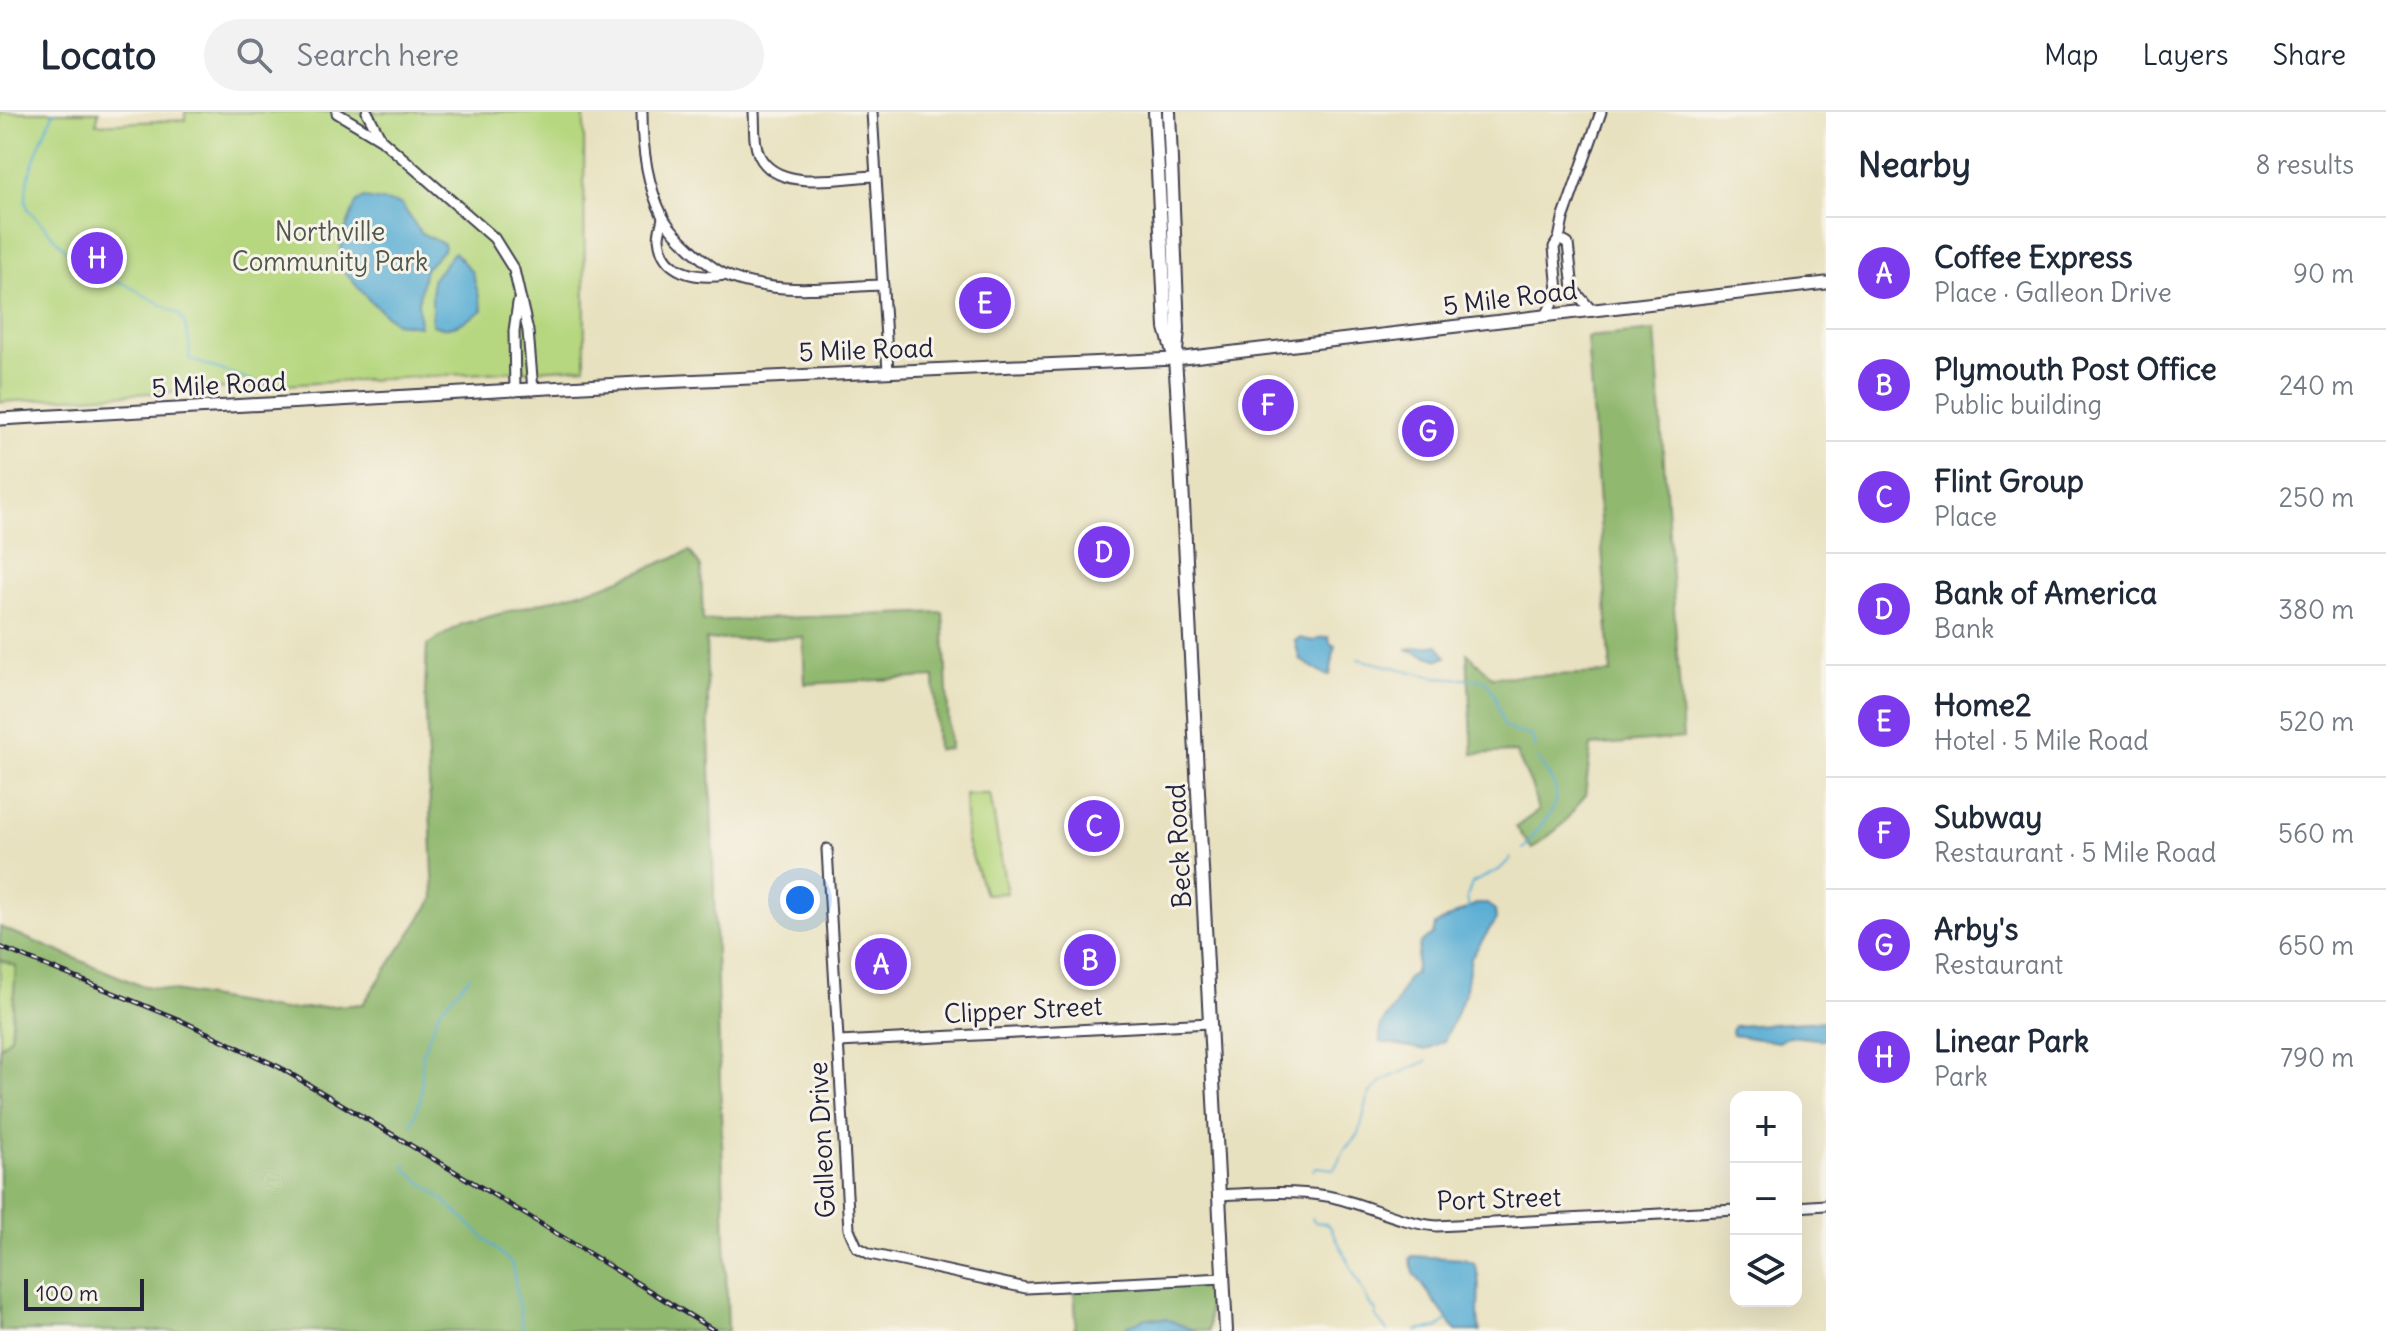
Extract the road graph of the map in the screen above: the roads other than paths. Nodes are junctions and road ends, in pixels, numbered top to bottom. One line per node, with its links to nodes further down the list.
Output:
1 (336, 112): 2 (street); 10 (street)
2 (355, 112)
3 (367, 112): 10 (street)
4 (642, 112): 12 (street)
5 (754, 112): 11 (street)
6 (872, 112): 11 (street)
7 (1155, 112): 20 (main road, Beck Road)
8 (1169, 112): 20 (main road, Beck Road)
9 (1601, 112): 13 (street)
10 (382, 140): 17 (street)
11 (875, 176): 16 (street)
12 (663, 218): 14 (street); 14 (street)
13 (1559, 239): 18 (street); 19 (street)
14 (725, 275): 16 (street)
15 (1826, 283): 18 (street, 5 Mile Road)
16 (883, 285): 21 (street)
17 (518, 299): 22 (street); 23 (street)
18 (1592, 311): 19 (street, 5 Mile Road)
19 (1546, 316): 20 (street, 5 Mile Road)
20 (1175, 359): 21 (street, 5 Mile Road); 26 (main road, Beck Road)
21 (888, 371): 22 (street, 5 Mile Road)
22 (533, 390): 23 (street, 5 Mile Road)
23 (515, 391): 24 (street, 5 Mile Road)
24 (0, 419)
25 (827, 849): 27 (street, Galleon Drive)
26 (1210, 1023): 27 (street, Clipper Street); 28 (main road, Beck Road)
27 (839, 1042): 32 (street, Galleon Drive)
28 (1220, 1195): 31 (street, Port Street); 32 (main road, Beck Road)
29 (1826, 1205): 30 (street)
30 (1802, 1207)
31 (1730, 1210)
32 (1224, 1278): 33 (main road, Beck Road)
33 (1226, 1331)

